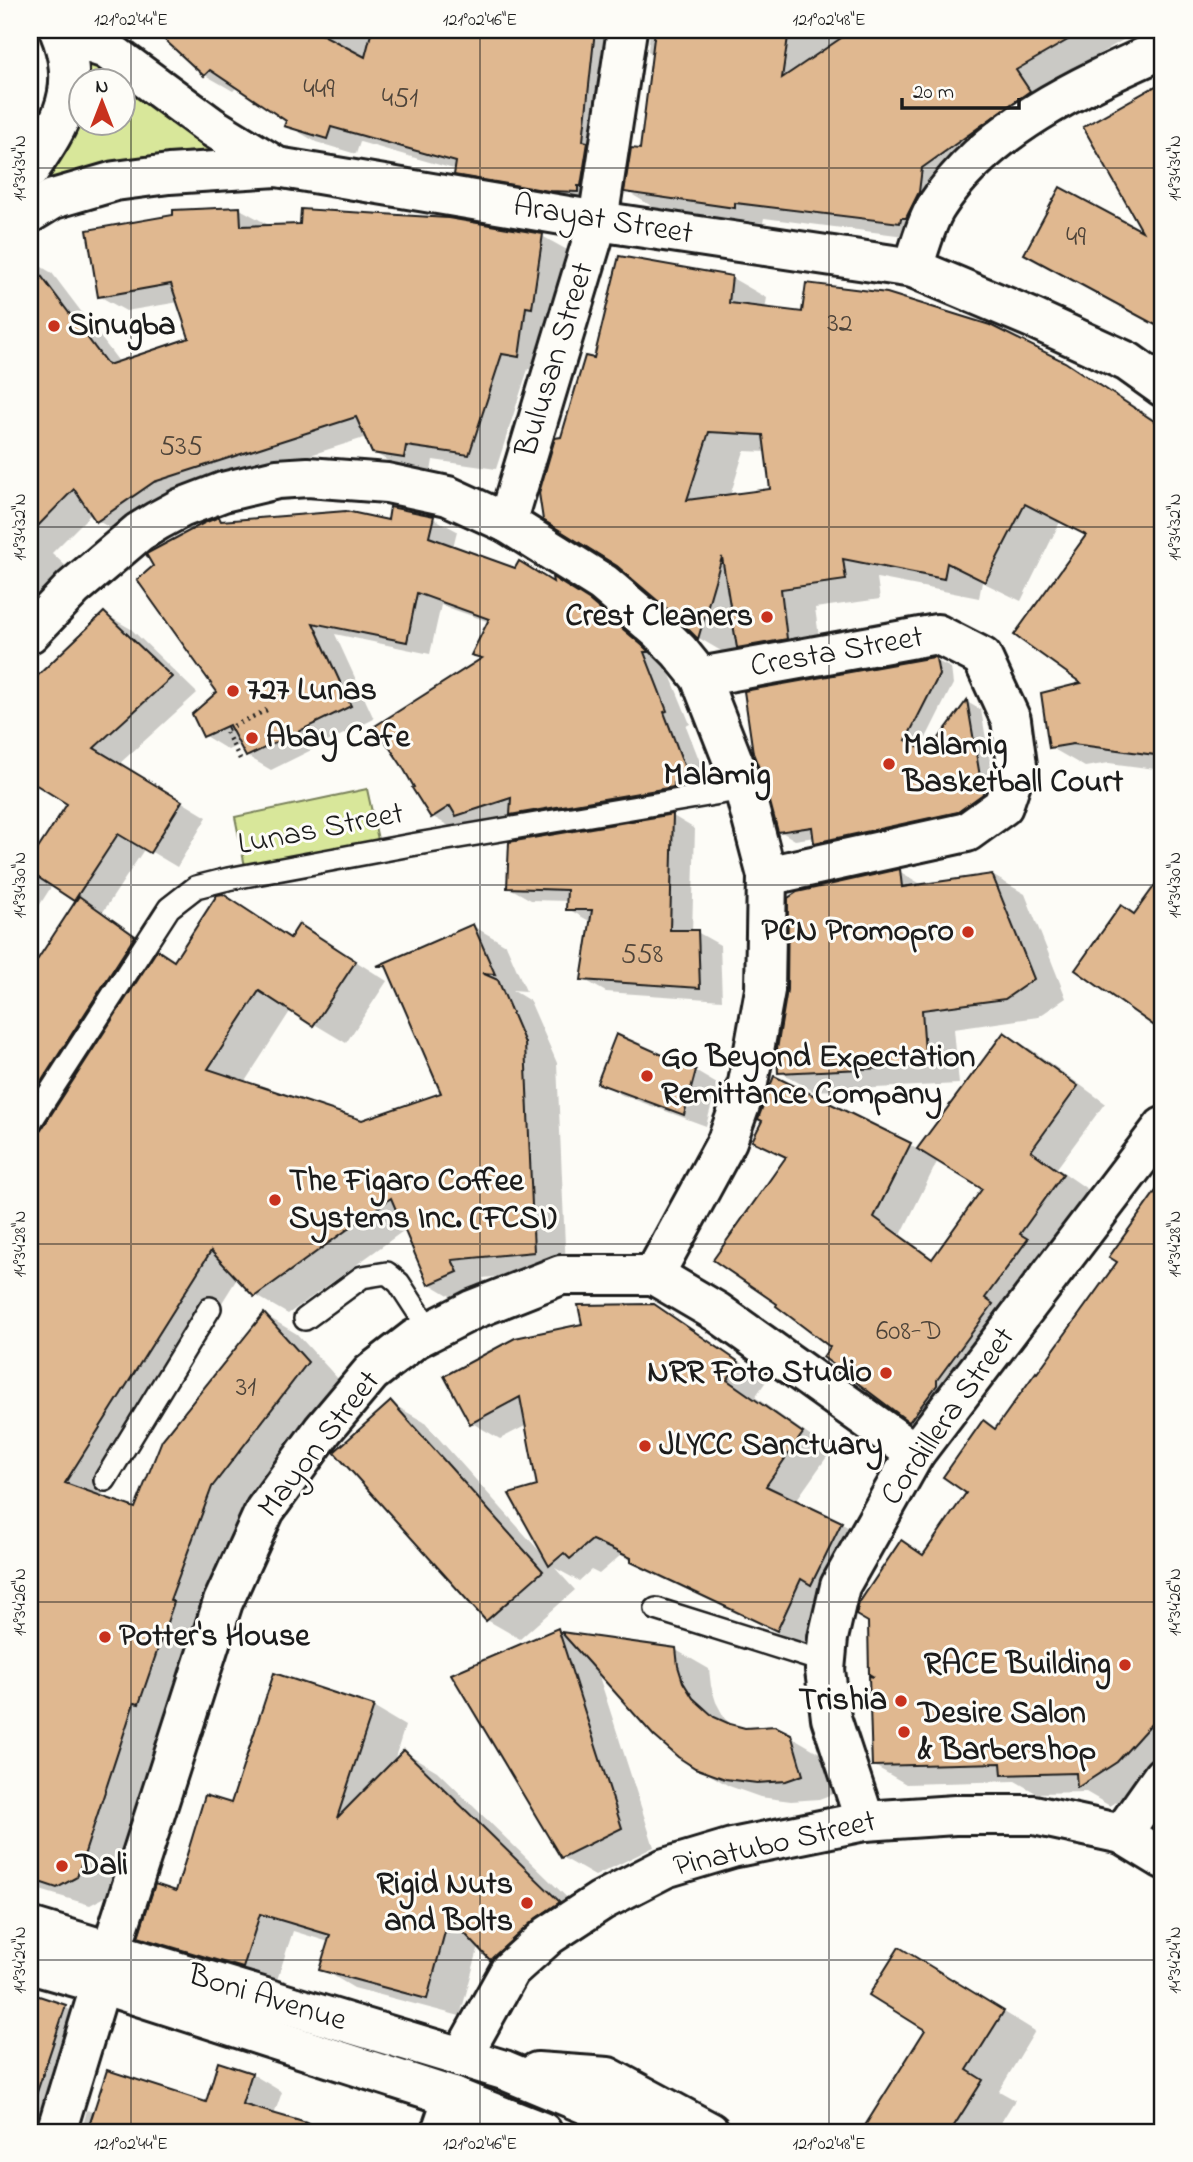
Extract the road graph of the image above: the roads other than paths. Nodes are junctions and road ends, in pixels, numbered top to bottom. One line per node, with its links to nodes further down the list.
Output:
1 (626, 30): 7 (street, Bulusan Street)
2 (60, 32): 4 (street, Arayat Street); 5 (street)
3 (1163, 49): 8 (street)
4 (277, 167): 6 (street); 7 (street, Arayat Street)
5 (30, 169)
6 (30, 213)
7 (598, 221): 8 (street, Arayat Street); 10 (street, Bulusan Street)
8 (913, 268): 9 (street, Arayat Street)
9 (1163, 387)
10 (507, 523): 11 (street); 12 (street)
11 (30, 633)
12 (700, 677): 13 (street); 14 (street, Cresta Street)
13 (744, 789): 14 (street); 15 (lane, Lunas Street)
14 (767, 876): 17 (street)
15 (30, 1123)
16 (1163, 1127): 21 (street, Cordillera Street)
17 (654, 1275): 20 (street, Mayon Street); 21 (street)
18 (210, 1308): 22 (lane)
19 (305, 1319): 20 (lane)
20 (431, 1332): 31 (street, Mayon Street)
21 (915, 1454): 24 (street, Cordillera Street)
22 (105, 1480)
23 (656, 1609): 24 (lane)
24 (825, 1662): 26 (street, Cordillera Street)
25 (1163, 1776): 27 (street)
26 (865, 1821): 27 (street, Pinatubo Street); 32 (street, Pinatubo Street)
27 (1122, 1834): 28 (street, Pinatubo Street)
28 (1163, 1859)
29 (30, 1927): 31 (street, Boni Avenue)
30 (30, 1965): 31 (street, Boni Avenue)
31 (106, 1968): 32 (street, Boni Avenue); 34 (street, Boni Avenue); 36 (street, Mayon Street)
32 (461, 2058): 33 (street, Boni Avenue)
33 (504, 2070): 38 (street, Boni Avenue); 39 (street, Boni Avenue)
34 (447, 2115): 35 (street, Boni Avenue)
35 (502, 2121): 37 (street, Boni Avenue)
36 (56, 2132)
37 (542, 2132)
38 (653, 2132)
39 (710, 2132)

